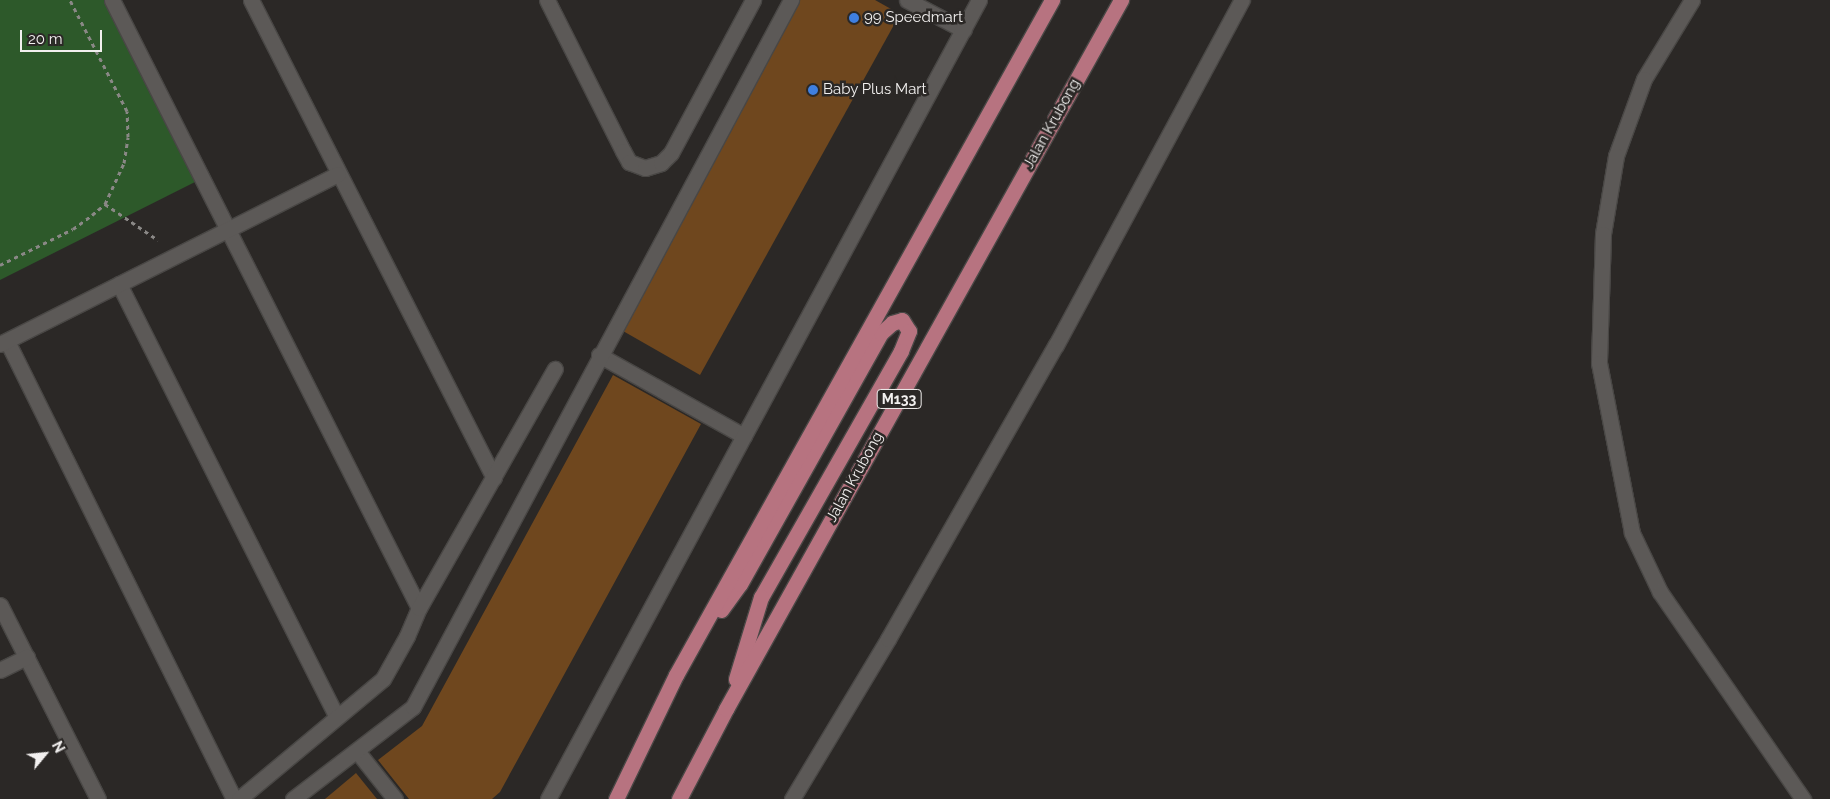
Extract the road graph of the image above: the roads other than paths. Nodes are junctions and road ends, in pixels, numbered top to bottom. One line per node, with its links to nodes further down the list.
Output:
1 (112, 0): 14 (street)
2 (251, 0): 13 (street)
3 (548, 0): 4 (street)
4 (753, 0)
5 (791, 0): 17 (street)
6 (907, 0): 12 (street)
7 (980, 0): 12 (street)
8 (1052, 0): 25 (main road)
9 (1121, 0): 26 (main road, Jalan Krubong / M133)
10 (1242, 0): 37 (street)
11 (1692, 0): 38 (street)
12 (964, 30): 19 (street)
13 (338, 174): 14 (street); 20 (street)
14 (228, 229): 15 (street); 22 (street)
15 (119, 284): 16 (street); 27 (street)
16 (3, 342): 30 (street)
17 (599, 355): 19 (street); 28 (street)
18 (556, 368): 20 (street)
19 (744, 436): 34 (street)
20 (494, 478): 22 (street)
21 (0, 604): 23 (street)
22 (419, 608): 27 (street)
23 (26, 657): 24 (street); 29 (street)
24 (0, 670)
25 (676, 675): 26 (main road); 35 (main road)
26 (726, 709): 36 (main road, Jalan Krubong / M133)
27 (336, 716): 31 (street)
28 (357, 751): 32 (street); 33 (street)
29 (98, 799)
30 (234, 799)
31 (239, 799)
32 (293, 799)
33 (395, 799)
34 (548, 799)
35 (616, 799)
36 (679, 799)
37 (792, 799)
38 (1803, 799)

